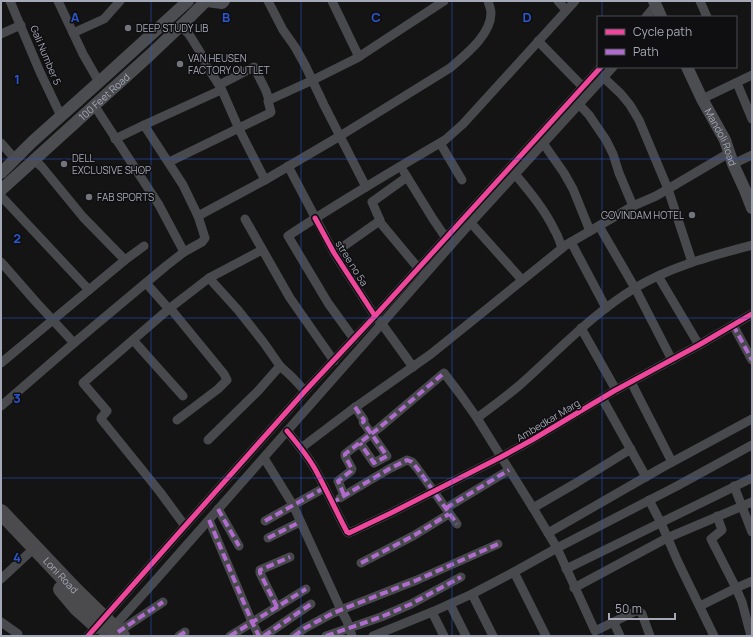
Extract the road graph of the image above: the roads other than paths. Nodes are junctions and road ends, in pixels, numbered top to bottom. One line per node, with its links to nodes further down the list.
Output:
1 (10, 1): 18 (street, Gali Number 5)
2 (58, 1): 20 (street)
3 (120, 1): 20 (street)
4 (188, 1): 30 (main road, 100 Feet Road)
5 (206, 1): 6 (main road, 100 Feet Road); 19 (main road, 100 Feet Road)
6 (224, 1)
7 (268, 1): 29 (street)
8 (444, 1): 23 (street)
9 (488, 1): 42 (street)
10 (558, 1): 14 (street)
11 (574, 1): 14 (street)
12 (700, 1): 17 (street)
13 (336, 3): 23 (street)
14 (566, 10): 22 (street)
15 (658, 11): 16 (street)
16 (648, 16)
17 (707, 16)
18 (21, 25): 21 (street); 38 (street, Gali Number 5)
19 (180, 26): 33 (street); 37 (main road, 100 Feet Road)
20 (73, 33): 30 (street)
21 (1, 34)
22 (538, 41): 32 (street); 44 (street)
23 (359, 57): 29 (street)
24 (600, 68): 32 (street)
25 (612, 68): 28 (street)
26 (687, 68): 34 (main road, Mandoli Road)
27 (752, 75): 31 (street)
28 (603, 77): 36 (street); 62 (street)
29 (313, 80): 35 (street); 42 (street)
30 (99, 82): 38 (main road, 100 Feet Road)
31 (737, 83): 34 (street); 39 (street)
32 (583, 87): 36 (street)
33 (220, 88): 35 (street); 40 (street); 41 (street)
34 (702, 99): 49 (main road, Mandoli Road)
35 (269, 100): 41 (street)
36 (576, 101): 46 (street); 65 (street); 74 (street)
37 (94, 105): 43 (street); 50 (main road, 100 Feet Road)
38 (61, 116): 48 (main road, 100 Feet Road)
39 (752, 119)
40 (144, 124): 43 (street); 51 (street)
41 (239, 129): 51 (street); 58 (street)
42 (340, 136): 52 (street); 60 (street)
43 (115, 139): 80 (street)
44 (440, 142): 53 (street); 59 (street)
45 (1, 143): 48 (street)
46 (543, 143): 56 (street); 73 (street)
47 (752, 155): 49 (street)
48 (15, 159): 54 (main road); 55 (main road, 100 Feet Road)
49 (731, 159): 61 (main road, Mandoli Road); 62 (street)
50 (34, 160): 54 (main road, 100 Feet Road); 82 (street)
51 (169, 162): 67 (street)
52 (288, 166): 58 (street); 68 (street, stree no 5a)
53 (401, 166): 57 (street); 60 (street)
54 (24, 169): 63 (main road, 100 Feet Road)
55 (1, 173)
56 (515, 174): 71 (street); 78 (street)
57 (407, 177): 70 (street); 74 (street)
58 (265, 180): 67 (street)
59 (462, 180)
60 (366, 187): 68 (street)
61 (749, 188): 66 (main road, Mandoli Road)
62 (668, 189): 65 (street); 84 (street)
63 (1, 190)
64 (1, 196): 91 (street)
65 (633, 206): 72 (street)
66 (752, 208)
67 (198, 216): 80 (street)
68 (315, 218): 81 (street, stree no 5a); 100 (street)
69 (245, 219): 79 (street)
70 (379, 221): 81 (street); 85 (street)
71 (471, 223): 88 (street); 97 (street)
72 (599, 226): 73 (street); 90 (street)
73 (590, 231): 75 (street)
74 (446, 238): 85 (street)
75 (571, 242): 78 (street); 93 (street)
76 (752, 245): 84 (street)
77 (144, 246): 82 (street)
78 (562, 248): 88 (street)
79 (262, 250): 87 (street); 107 (street)
80 (184, 252): 89 (street)
81 (334, 253): 95 (street, stree no 5a)
82 (125, 260): 91 (street)
83 (1, 262): 96 (street)
84 (692, 262): 86 (street)
85 (419, 269): 95 (street)
86 (658, 276): 90 (street); 103 (street)
87 (209, 278): 92 (street); 108 (street)
88 (522, 280): 109 (street)
89 (146, 283): 92 (street); 102 (street)
90 (635, 288): 93 (street); 105 (street)
91 (89, 290): 96 (street)
92 (170, 308): 101 (street); 119 (street)
93 (606, 308): 99 (street)
94 (752, 314): 98 (street, Ambedkar Marg)
95 (375, 316): 97 (street, stree no 5a); 100 (street)
96 (52, 320): 102 (street); 104 (street)
97 (382, 324): 109 (street, stree no 5a); 120 (street)
98 (733, 325): 103 (street, Ambedkar Marg); 106 (street)
99 (581, 328): 111 (street); 117 (street)
100 (354, 339): 107 (street)
101 (134, 340): 113 (street); 153 (street)
102 (74, 343): 115 (street)
103 (699, 344): 105 (street, Ambedkar Marg)
104 (3, 357)
105 (672, 360): 110 (street, Ambedkar Marg)
106 (752, 360)
107 (334, 361): 112 (street)
108 (280, 366): 112 (street); 122 (street)
109 (413, 367): 116 (street)
110 (631, 382): 111 (street, Ambedkar Marg); 129 (street)
111 (616, 390): 114 (street, Ambedkar Marg)
112 (305, 391): 153 (street)
113 (183, 396)
114 (602, 398): 126 (street); 127 (street, Ambedkar Marg)
115 (1, 406)
116 (355, 407): 121 (street); 125 (street)
117 (477, 418): 121 (street); 127 (street)
118 (752, 419): 129 (street)
119 (177, 420)
120 (287, 431): 125 (street); 128 (street)
121 (372, 434): 123 (street); 123 (street)
122 (208, 440)
123 (360, 443): 136 (street)
124 (752, 444): 137 (street)
125 (301, 448): 134 (street)
126 (631, 449): 131 (street); 142 (street)
127 (501, 457): 130 (street); 135 (street, Ambedkar Marg)
128 (264, 458): 140 (street); 143 (street)
129 (672, 462): 131 (street)
130 (509, 470): 142 (street); 144 (street)
131 (646, 477): 155 (street)
132 (752, 478): 133 (street)
133 (734, 486): 141 (street); 150 (street)
134 (324, 488): 138 (street); 140 (street)
135 (434, 492): 136 (street); 138 (street, Ambedkar Marg); 144 (street)
136 (344, 495): 138 (street)
137 (649, 500): 150 (street); 160 (street)
138 (332, 502)
139 (752, 502): 141 (street)
140 (293, 505): 148 (street); 149 (street)
141 (742, 506): 146 (street); 154 (street)
142 (532, 508): 155 (street)
143 (218, 509): 147 (street); 159 (street)
144 (447, 511): 152 (street); 163 (street)
145 (1, 512): 183 (highway, Loni Road)
146 (717, 516): 157 (street); 170 (street)
147 (209, 520): 181 (street); 183 (street)
148 (265, 521)
149 (300, 522): 156 (street); 178 (street)
150 (660, 523): 157 (street); 164 (street)
151 (1, 524): 161 (highway, Loni Road)
152 (457, 524)
153 (185, 526): 183 (street)
154 (752, 532)
155 (548, 533): 160 (street)
156 (268, 538)
157 (667, 538): 169 (street); 176 (street)
158 (498, 544): 178 (street)
159 (239, 546)
160 (557, 548): 164 (street); 165 (street)
161 (29, 553): 167 (street); 183 (highway, Loni Road)
162 (290, 557): 177 (street)
163 (361, 563)
164 (566, 569): 169 (street)
165 (514, 572): 172 (street); 196 (street)
166 (461, 577): 184 (street)
167 (1, 579)
168 (752, 580): 170 (street)
169 (574, 588): 182 (street)
170 (736, 588): 176 (street); 200 (street)
171 (306, 589): 177 (street)
172 (472, 594): 175 (street); 195 (street)
173 (163, 602): 183 (street)
174 (311, 604): 189 (street)
175 (450, 604): 179 (street); 194 (street)
176 (700, 606): 199 (street)
177 (277, 607): 181 (street)
178 (341, 610): 184 (street); 190 (street)
179 (432, 612): 185 (street); 193 (street)
180 (1, 622): 186 (street)
181 (252, 622): 187 (street); 188 (street)
182 (614, 623): 197 (street); 198 (street)
183 (107, 629)
184 (351, 632): 191 (street)
185 (388, 633): 192 (street)
186 (15, 634)
187 (230, 636)
188 (259, 636)
189 (264, 636)
190 (294, 636)
191 (326, 636)
192 (373, 636)
193 (444, 636)
194 (466, 636)
195 (494, 636)
196 (546, 636)
197 (620, 636)
198 (650, 636)
199 (714, 636)
200 (751, 636)

